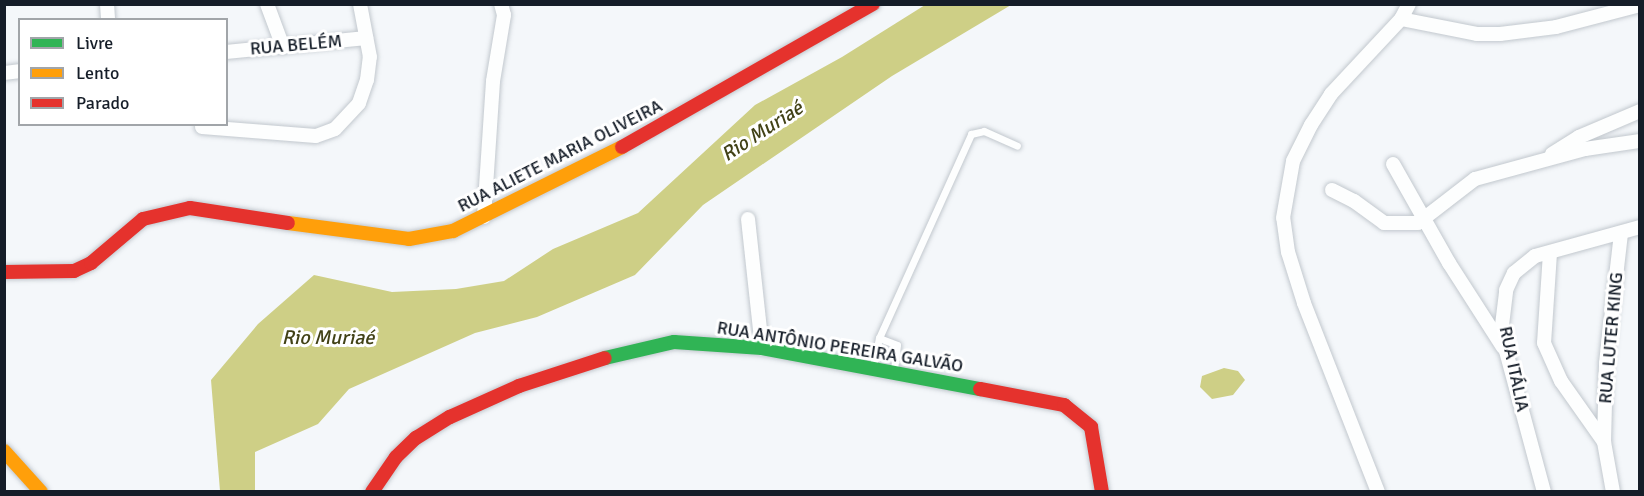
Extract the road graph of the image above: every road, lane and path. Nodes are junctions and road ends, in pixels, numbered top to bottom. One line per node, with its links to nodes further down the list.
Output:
1 (267, 4): 9 (street)
2 (360, 4): 8 (street)
3 (501, 4): 18 (street)
4 (873, 4): 18 (main road, RUA ALIETE MARIA OLIVEIRA)
5 (1409, 4): 7 (street)
6 (1640, 5): 7 (street)
7 (1401, 19): 35 (street)
8 (366, 38): 9 (street, RUA BELÉM); 12 (street)
9 (284, 47): 10 (street, RUA BELÉM)
10 (228, 52)
11 (1640, 111): 15 (street)
12 (202, 127)
13 (1640, 141): 15 (street)
14 (1017, 146): 25 (lane)
15 (1543, 161): 20 (street)
16 (1393, 164): 20 (street)
17 (1332, 190): 20 (street)
18 (484, 217): 24 (main road, RUA ALIETE MARIA OLIVEIRA)
19 (748, 219): 26 (street)
20 (1425, 220): 27 (street)
21 (1640, 227): 22 (street, RUA ITÁLIA)
22 (1621, 233): 23 (street, RUA ITÁLIA); 30 (street, RUA LUTER KING)
23 (1551, 253): 27 (street, RUA ITÁLIA); 30 (street, RUA LUTER KING)
24 (4, 272)
25 (879, 338): 28 (lane); 29 (lane)
26 (762, 348): 28 (main road, RUA ANTÔNIO PEREIRA GALVÃO); 33 (main road, RUA ANTÔNIO PEREIRA GALVÃO)
27 (1506, 351): 36 (street, RUA ITÁLIA)
28 (872, 369): 29 (main road, RUA ANTÔNIO PEREIRA GALVÃO)
29 (893, 372): 34 (main road, RUA ANTÔNIO PEREIRA GALVÃO)
30 (1604, 442): 37 (street, RUA LUTER KING)
31 (4, 451): 32 (main road)
32 (41, 492)
33 (372, 492)
34 (1102, 492)
35 (1378, 492)
36 (1544, 492)
37 (1613, 492)

